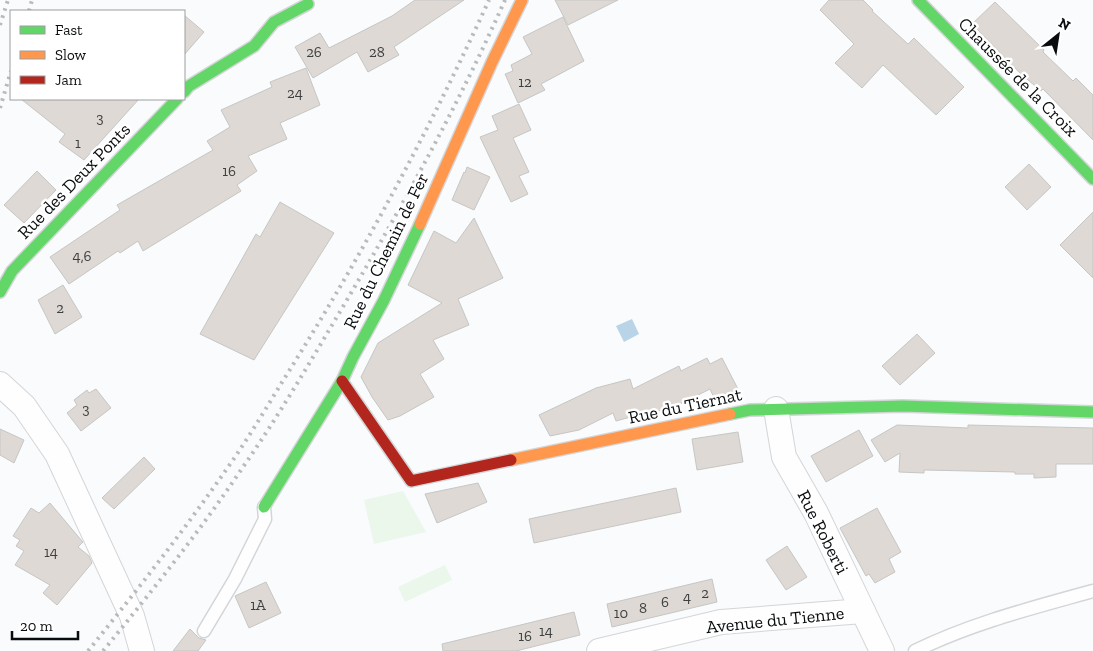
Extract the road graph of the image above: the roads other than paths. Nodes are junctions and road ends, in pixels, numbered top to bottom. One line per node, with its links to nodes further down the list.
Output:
1 (293, 0): 5 (street)
2 (522, 0): 10 (street, Rue du Chemin de Fer)
3 (918, 0): 8 (street, Chaussée de la Croix)
4 (276, 7): 5 (street)
5 (274, 22): 6 (street)
6 (185, 91)
7 (176, 100): 9 (street, Rue des Deux Ponts)
8 (1093, 179)
9 (0, 292)
10 (342, 381): 12 (street, Rue du Tiernat); 14 (street, Rue du Chemin de Fer)
11 (0, 384): 18 (street)
12 (776, 409): 13 (street, Rue du Tiernat); 16 (street, Rue Roberti)
13 (1093, 412)
14 (264, 507): 17 (lane)
15 (1093, 591): 21 (lane)
16 (863, 611): 19 (street, Avenue du Tienne); 20 (street, Rue Roberti)
17 (204, 631)
18 (142, 651)
19 (599, 651)
20 (882, 651)
21 (915, 651)

